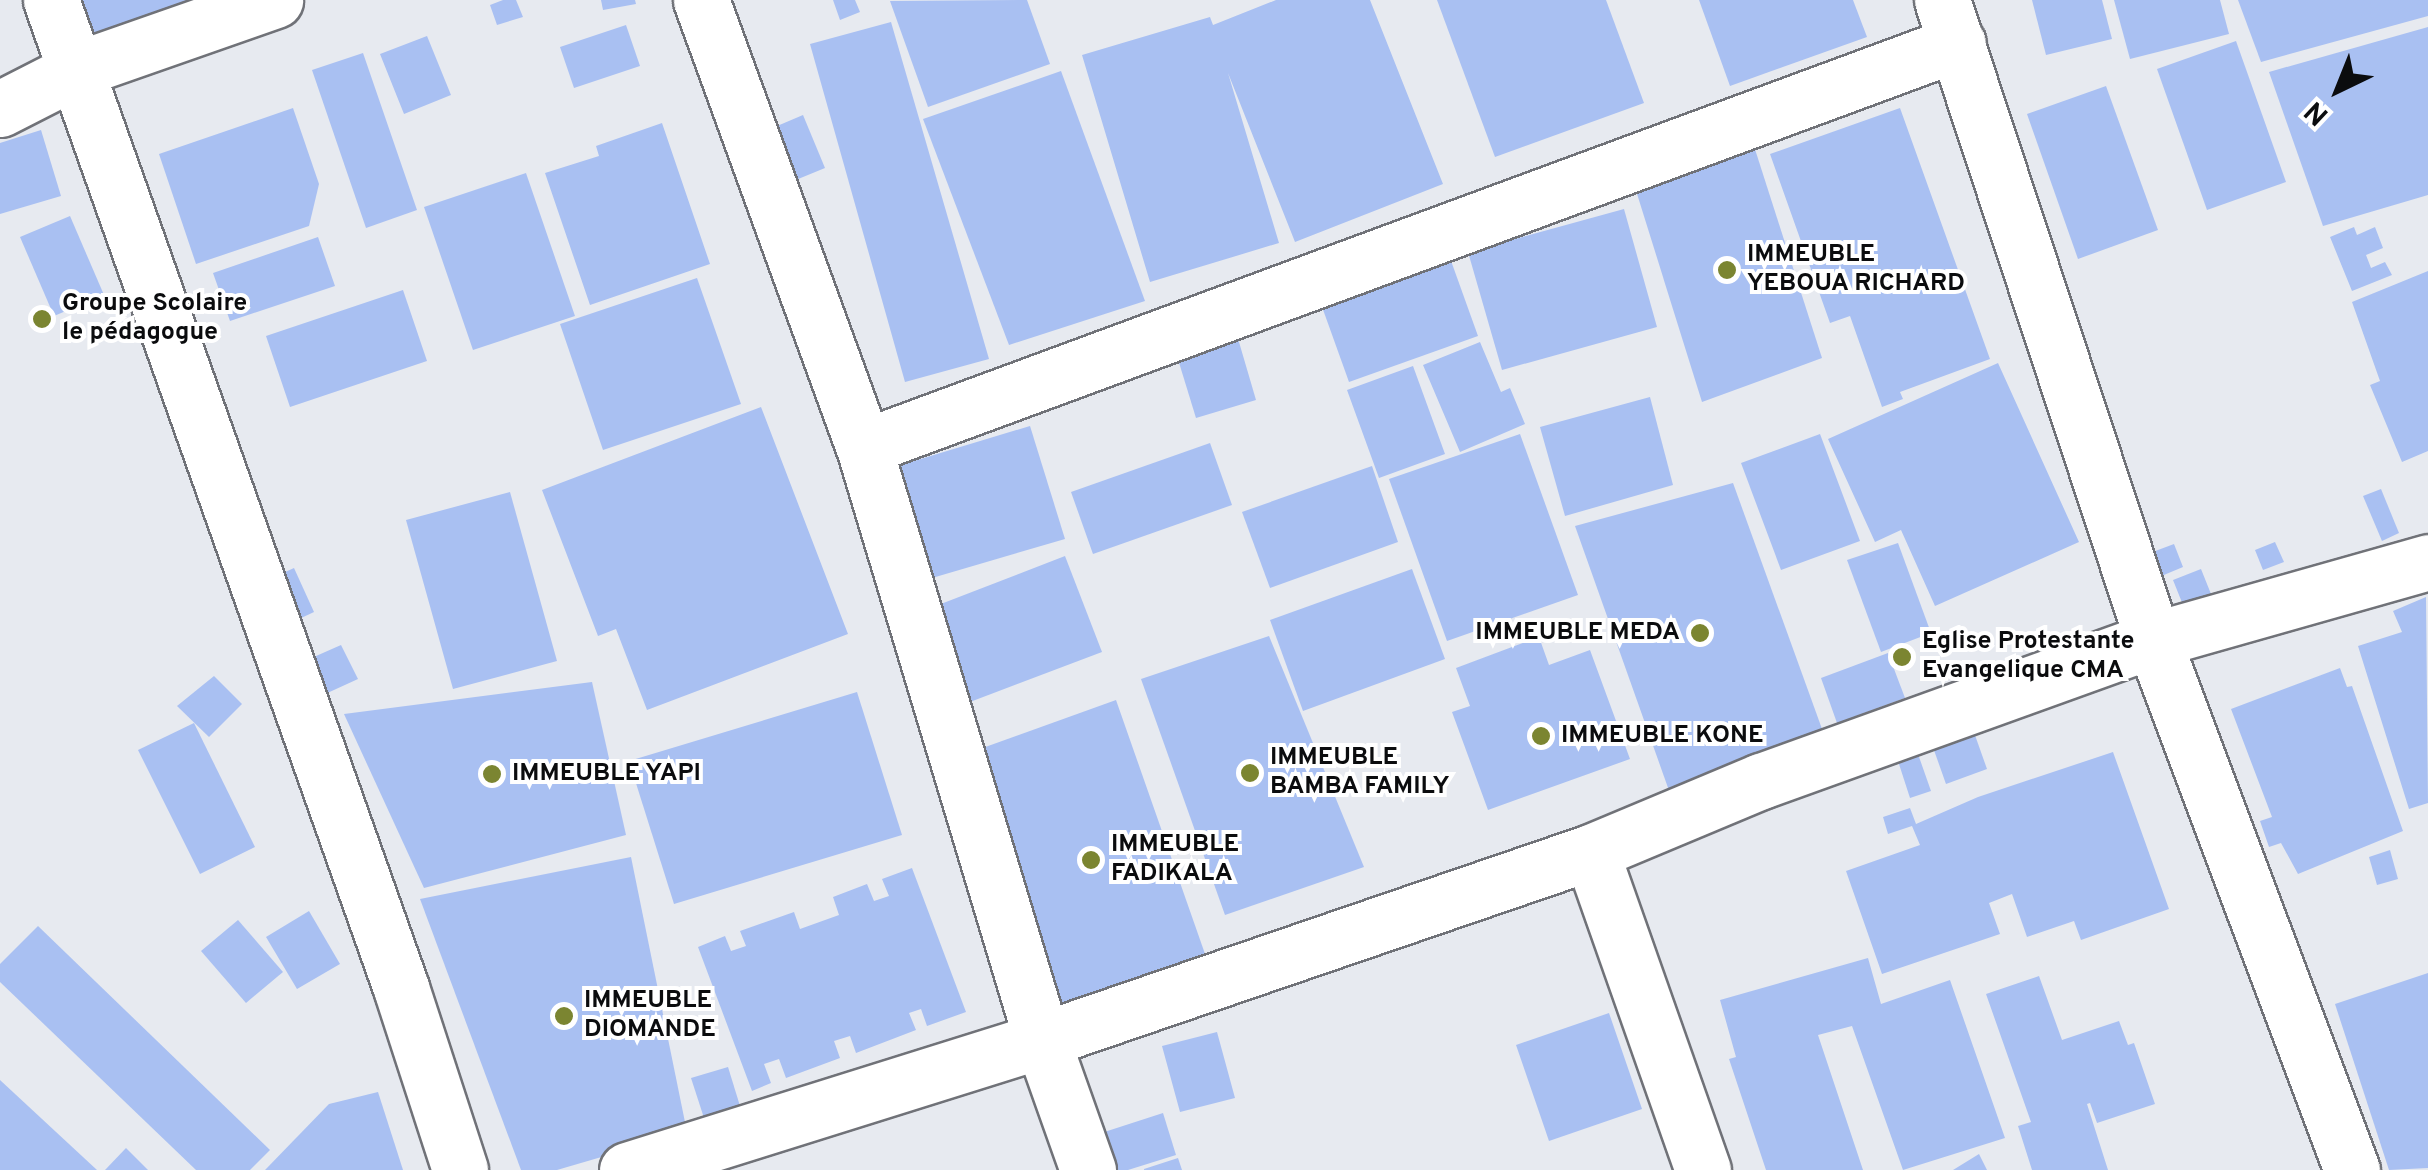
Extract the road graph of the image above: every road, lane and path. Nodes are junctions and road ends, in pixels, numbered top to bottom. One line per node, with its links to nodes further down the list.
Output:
1 (51, 0): 5 (street)
2 (275, 0): 5 (street)
3 (701, 0): 7 (street)
4 (1950, 22): 7 (street); 9 (street)
5 (78, 68): 6 (street); 13 (street)
6 (0, 109)
7 (864, 447): 11 (street)
8 (2428, 562): 9 (street)
9 (2153, 640): 10 (street); 17 (street)
10 (1590, 852): 11 (street); 16 (street)
11 (1042, 1040): 12 (street); 15 (street)
12 (706, 1160): 14 (street)
13 (460, 1170)
14 (627, 1170)
15 (1088, 1170)
16 (1702, 1170)
17 (2352, 1170)

